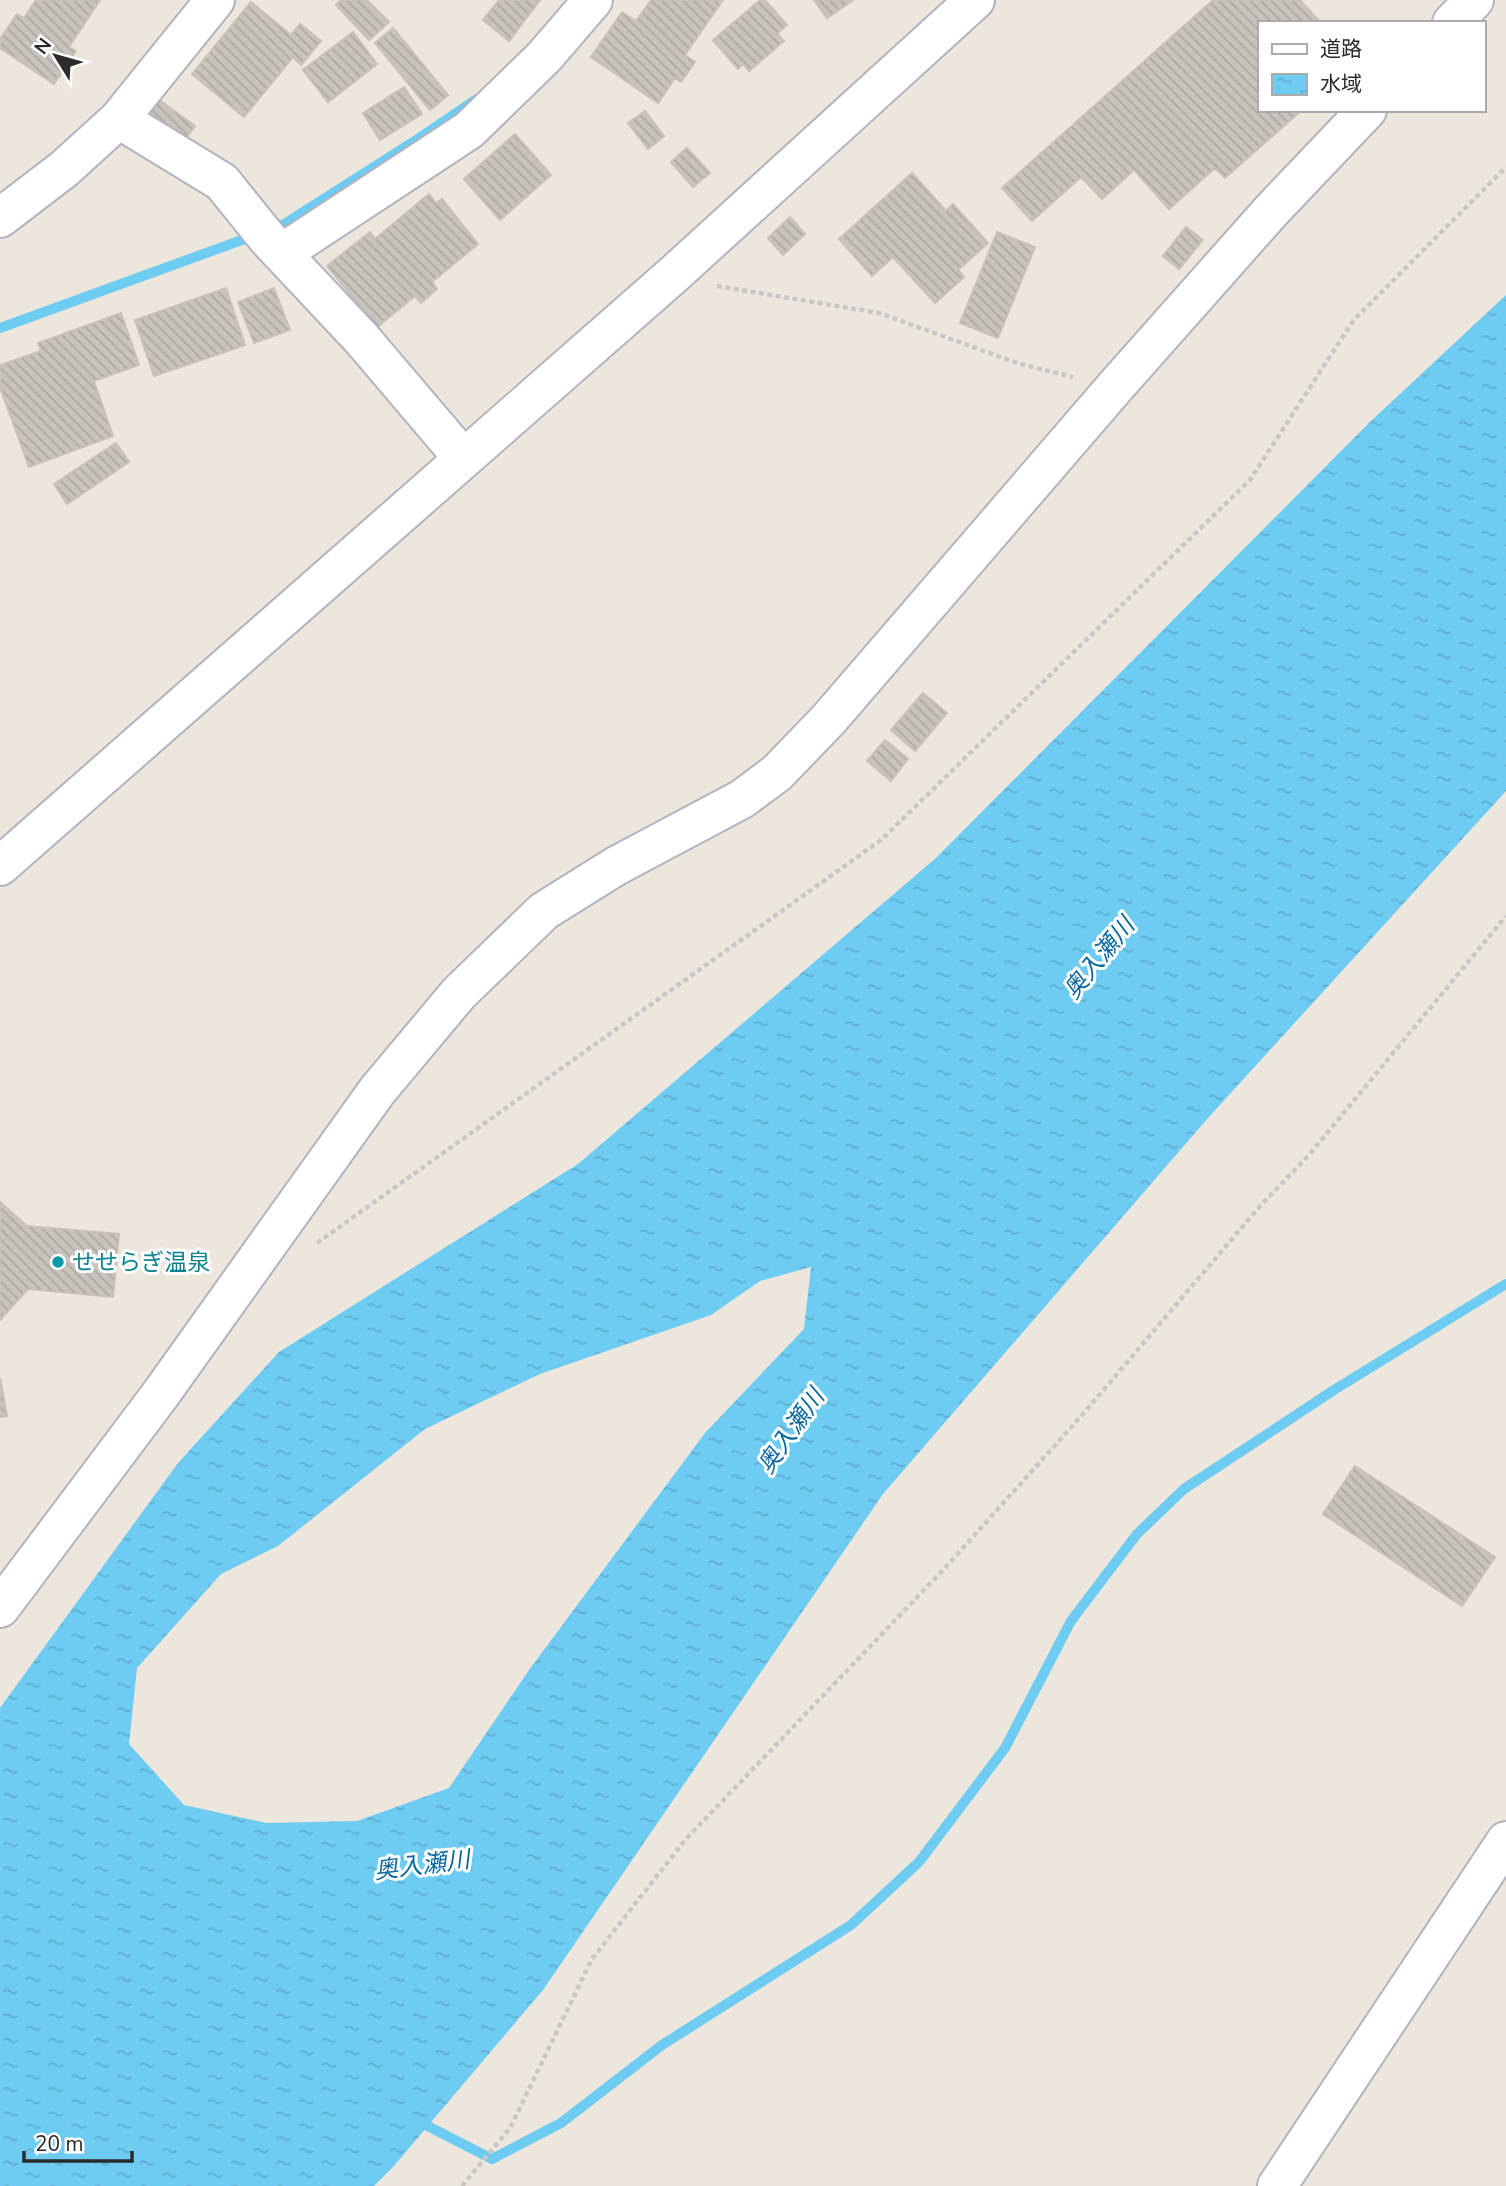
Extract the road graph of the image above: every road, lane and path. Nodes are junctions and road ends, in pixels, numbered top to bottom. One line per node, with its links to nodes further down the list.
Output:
1 (215, 0): 7 (street)
2 (593, 0): 10 (street)
3 (975, 0): 11 (street)
4 (1474, 0): 5 (street)
5 (1454, 21)
6 (1365, 112): 12 (street)
7 (119, 119): 9 (street); 10 (street)
8 (1506, 167): 16 (path)
9 (0, 218)
10 (269, 238): 13 (street)
11 (673, 275): 12 (path); 13 (street)
12 (1115, 387): 17 (street)
13 (463, 458): 14 (street)
14 (0, 866)
15 (1506, 916): 19 (path)
16 (309, 1248)
17 (0, 1608)
18 (1506, 1841): 20 (street)
19 (462, 2186)
20 (1277, 2186)

